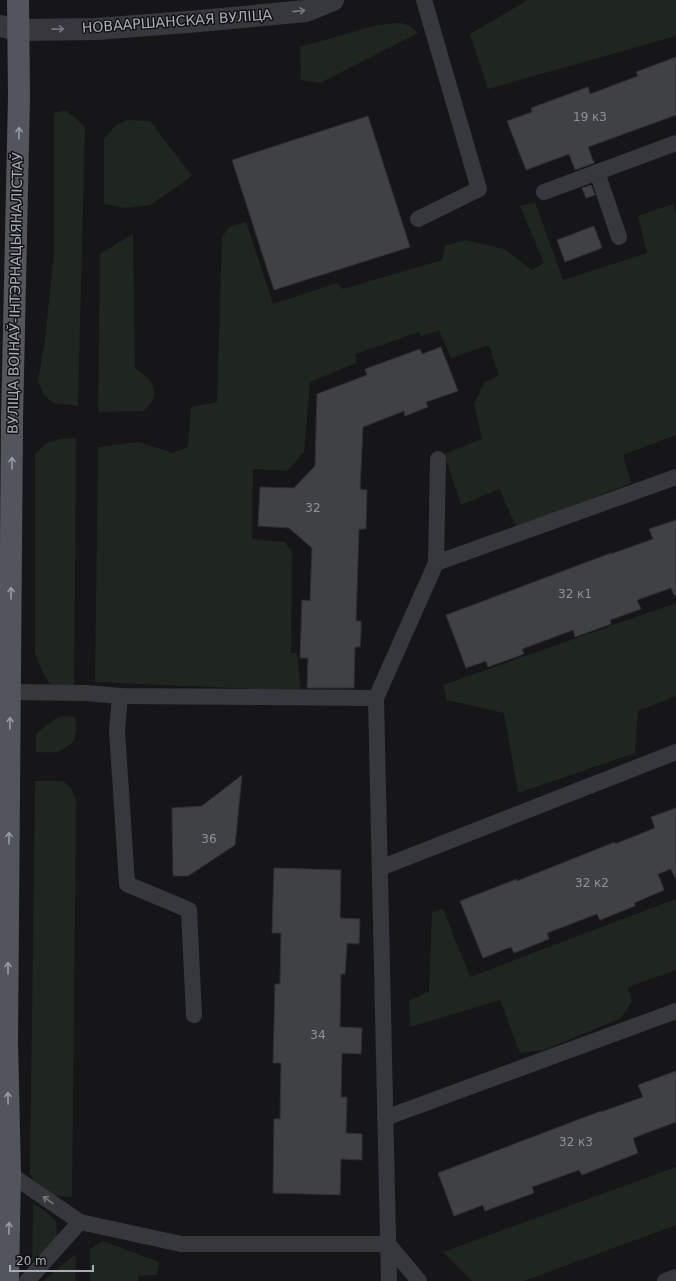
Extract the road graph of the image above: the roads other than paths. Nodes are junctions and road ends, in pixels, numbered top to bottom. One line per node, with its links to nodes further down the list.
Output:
1 (18, 0): 4 (main road, ВУЛІЦА ВОІНАЎ-ІНТЭРНАЦЫЯНАЛІСТАЎ)
2 (333, 0): 4 (street, НОВААРШАНСКАЯ ВУЛІЦА, one-way to 2)
3 (424, 0): 8 (lane)
4 (9, 28): 13 (main road, ВУЛІЦА ВОІНАЎ-ІНТЭРНАЦЫЯНАЛІСТАЎ, one-way to 4)
5 (676, 143): 6 (lane)
6 (597, 172): 7 (lane); 9 (lane)
7 (544, 192)
8 (418, 219)
9 (619, 237)
10 (438, 459): 12 (lane)
11 (676, 477): 12 (lane)
12 (436, 563): 15 (lane)
13 (10, 692): 14 (lane); 18 (main road, ВУЛІЦА ВОІНАЎ-ІНТЭРНАЦЫЯНАЛІСТАЎ, one-way to 13)
14 (120, 696): 15 (lane); 20 (lane)
15 (376, 698): 17 (lane)
16 (676, 752): 17 (lane)
17 (380, 868): 22 (lane)
18 (4, 929): 21 (main road, ВУЛІЦА ВОІНАЎ-ІНТЭРНАЦЫЯНАЛІСТАЎ, one-way to 18)
19 (676, 1011): 22 (lane)
20 (194, 1014)
21 (4, 1033): 23 (main road, ВУЛІЦА ВОІНАЎ-ІНТЭРНАЦЫЯНАЛІСТАЎ, one-way to 21)
22 (385, 1118): 25 (lane)
23 (10, 1174): 24 (lane, one-way to 23); 27 (main road, ВУЛІЦА ВОІНАЎ-ІНТЭРНАЦЫЯНАЛІСТАЎ, one-way to 23)
24 (80, 1222): 25 (lane); 28 (lane)
25 (388, 1244): 29 (lane); 30 (lane)
26 (676, 1277): 31 (lane)
27 (8, 1281)
28 (27, 1281)
29 (389, 1281)
30 (419, 1281)
31 (665, 1281)

